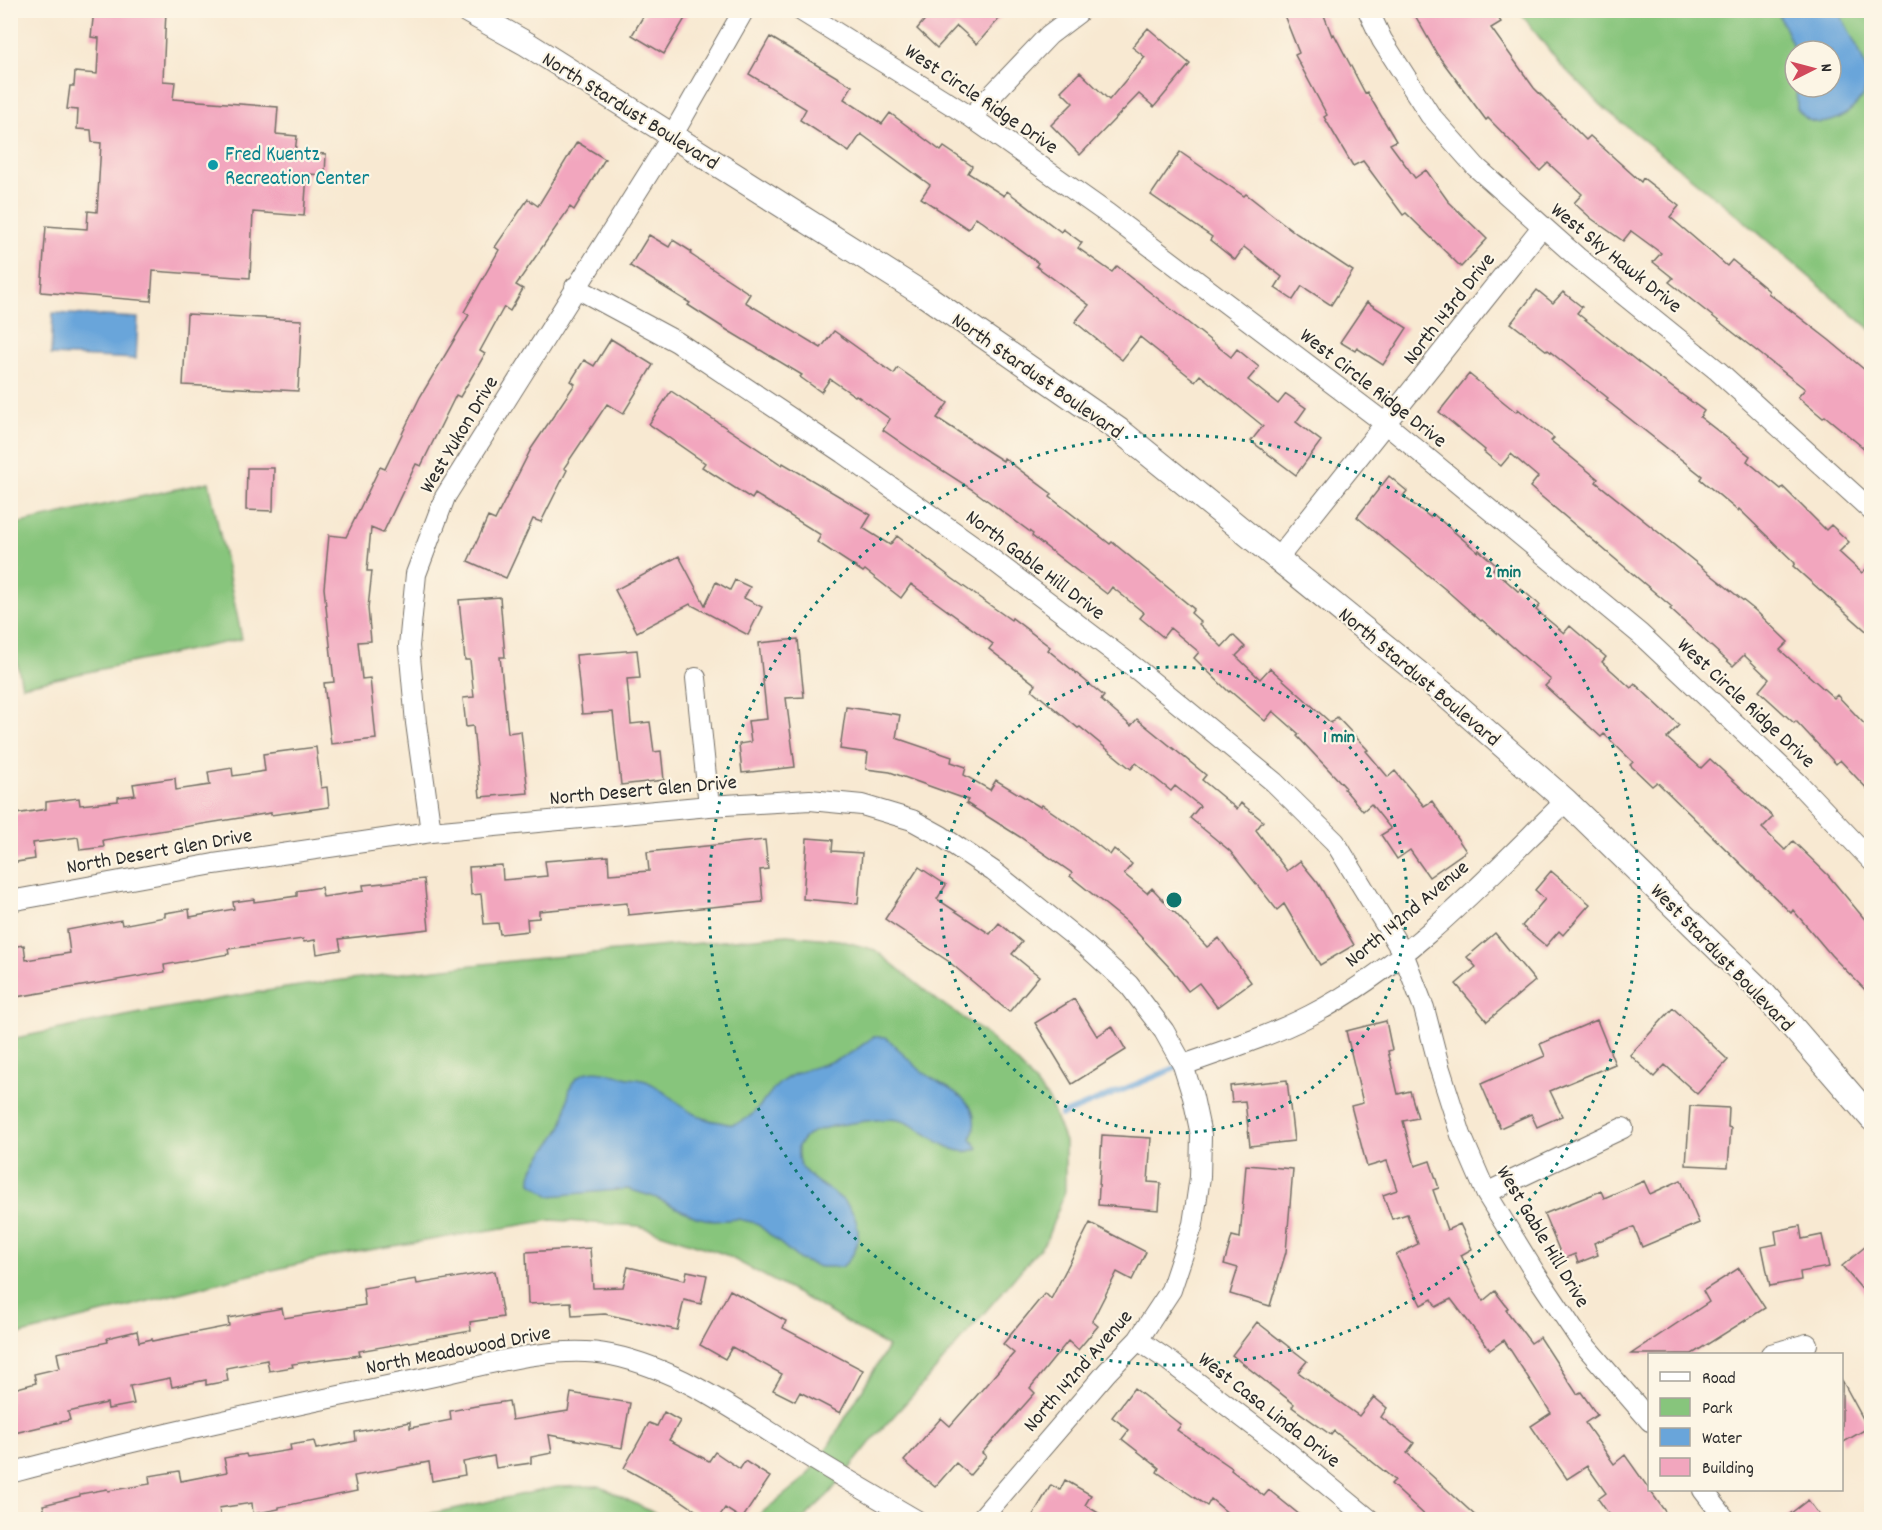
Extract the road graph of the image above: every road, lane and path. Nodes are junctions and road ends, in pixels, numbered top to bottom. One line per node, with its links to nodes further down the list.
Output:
1 (466, 10): 7 (street, North Stardust Boulevard)
2 (744, 10): 7 (street, West Yukon Drive)
3 (800, 10): 6 (street, West Circle Ridge Drive)
4 (1368, 10): 8 (street, West Sky Hawk Drive)
5 (1078, 13): 6 (street)
6 (971, 117): 10 (street, West Circle Ridge Drive)
7 (672, 136): 9 (street, West Yukon Drive); 12 (street, North Stardust Boulevard)
8 (1542, 227): 10 (street, North 143rd Drive); 11 (street, West Sky Hawk Drive)
9 (575, 287): 16 (street, West Yukon Drive); 19 (street, North Gable Hill Drive)
10 (1386, 424): 12 (street, North 143rd Drive); 17 (street, West Circle Ridge Drive)
11 (1872, 511)
12 (1278, 558): 14 (street, North Stardust Boulevard)
13 (696, 678): 15 (street)
14 (1566, 801): 19 (street, North 142nd Avenue); 21 (street, West Stardust Boulevard)
15 (709, 806): 16 (street, North Desert Glen Drive); 20 (street, North Desert Glen Drive)
16 (431, 832): 18 (street, North Desert Glen Drive)
17 (1872, 861)
18 (10, 901)
19 (1403, 953): 20 (street, North 142nd Avenue); 23 (street, West Gable Hill Drive)
20 (1183, 1065): 24 (street, North 142nd Avenue)
21 (1872, 1119)
22 (1623, 1128): 23 (street)
23 (1486, 1193): 27 (street, West Gable Hill Drive)
24 (1138, 1340): 31 (street, North 142nd Avenue); 32 (street, West Casa Linda Drive)
25 (1807, 1344): 26 (street)
26 (1776, 1353)
27 (1648, 1419)
28 (10, 1473): 30 (street, North Meadowood Drive)
29 (1704, 1491): 33 (street)
30 (916, 1520)
31 (980, 1520)
32 (1370, 1520)
33 (1726, 1520)

